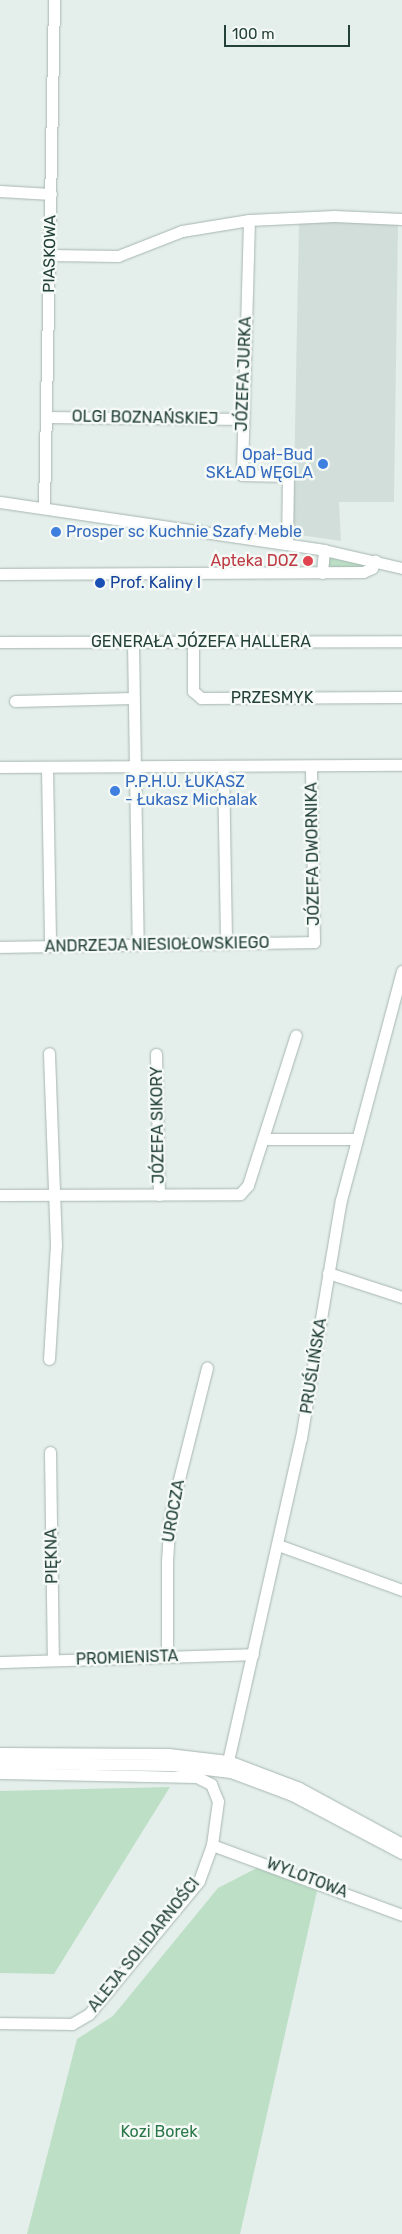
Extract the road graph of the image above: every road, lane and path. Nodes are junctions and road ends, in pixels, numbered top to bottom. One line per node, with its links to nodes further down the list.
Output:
1 (54, 0): 3 (street, PIASKOWA)
2 (0, 191): 3 (street)
3 (51, 194): 6 (street, PIASKOWA)
4 (402, 219): 5 (street)
5 (249, 220): 6 (street); 8 (street, JÓZEFA JURKA)
6 (50, 255): 7 (street, PIASKOWA)
7 (48, 417): 8 (street, OLGI BOZNAŃSKIEJ); 10 (street, PIASKOWA)
8 (243, 419): 11 (street, JÓZEFA JURKA)
9 (0, 502): 10 (street)
10 (44, 508): 11 (street)
11 (287, 544): 12 (street)
12 (324, 550): 13 (street); 15 (street)
13 (375, 561): 14 (street); 15 (street)
14 (402, 568)
15 (322, 573): 16 (street)
16 (0, 574)
17 (402, 641): 20 (street, GENERAŁA JÓZEFA HALLERA)
18 (0, 642): 19 (street, GENERAŁA JÓZEFA HALLERA)
19 (133, 642): 20 (street, GENERAŁA JÓZEFA HALLERA); 22 (street)
20 (194, 643): 21 (street, PRZESMYK)
21 (402, 697)
22 (133, 698): 23 (street); 29 (street)
23 (14, 701)
24 (312, 766): 25 (street); 26 (street); 30 (street, JÓZEFA DWORNIKA)
25 (402, 766)
26 (223, 767): 29 (street); 31 (street)
27 (0, 768): 28 (street)
28 (47, 768): 29 (street); 33 (street)
29 (134, 768): 32 (street)
30 (314, 942): 31 (street, ANDRZEJA NIESIOŁOWSKIEGO)
31 (226, 944): 32 (street, ANDRZEJA NIESIOŁOWSKIEGO)
32 (138, 945): 33 (street, ANDRZEJA NIESIOŁOWSKIEGO)
33 (50, 946): 34 (street, ANDRZEJA NIESIOŁOWSKIEGO)
34 (0, 947)
35 (402, 972): 36 (street, PRUŚLIŃSKA)
36 (400, 991): 41 (street, PRUŚLIŃSKA)
37 (296, 1035): 40 (street)
38 (49, 1053): 44 (street)
39 (156, 1054): 43 (street, JÓZEFA SIKORY)
40 (264, 1139): 41 (street); 43 (street)
41 (356, 1139): 45 (street, PRUŚLIŃSKA)
42 (0, 1195): 44 (street)
43 (159, 1196): 44 (street)
44 (54, 1197): 47 (street)
45 (328, 1273): 46 (street); 50 (street, PRUŚLIŃSKA)
46 (402, 1297)
47 (49, 1359)
48 (207, 1368): 53 (street, UROCZA)
49 (50, 1452): 54 (street, PIĘKNA)
50 (278, 1545): 51 (street); 52 (street, PRUŚLIŃSKA)
51 (402, 1590)
52 (253, 1654): 53 (street, PROMIENISTA); 57 (street, PRUŚLIŃSKA)
53 (167, 1657): 54 (street, PROMIENISTA)
54 (53, 1660): 55 (street, PROMIENISTA)
55 (0, 1662)
56 (0, 1753): 57 (street)
57 (228, 1761): 61 (street)
58 (0, 1763): 62 (street)
59 (0, 1773): 60 (street, ALEJA SOLIDARNOŚCI)
60 (212, 1844): 63 (street, WYLOTOWA); 64 (street, ALEJA SOLIDARNOŚCI)
61 (402, 1844)
62 (402, 1853)
63 (402, 1915)
64 (0, 2023)

